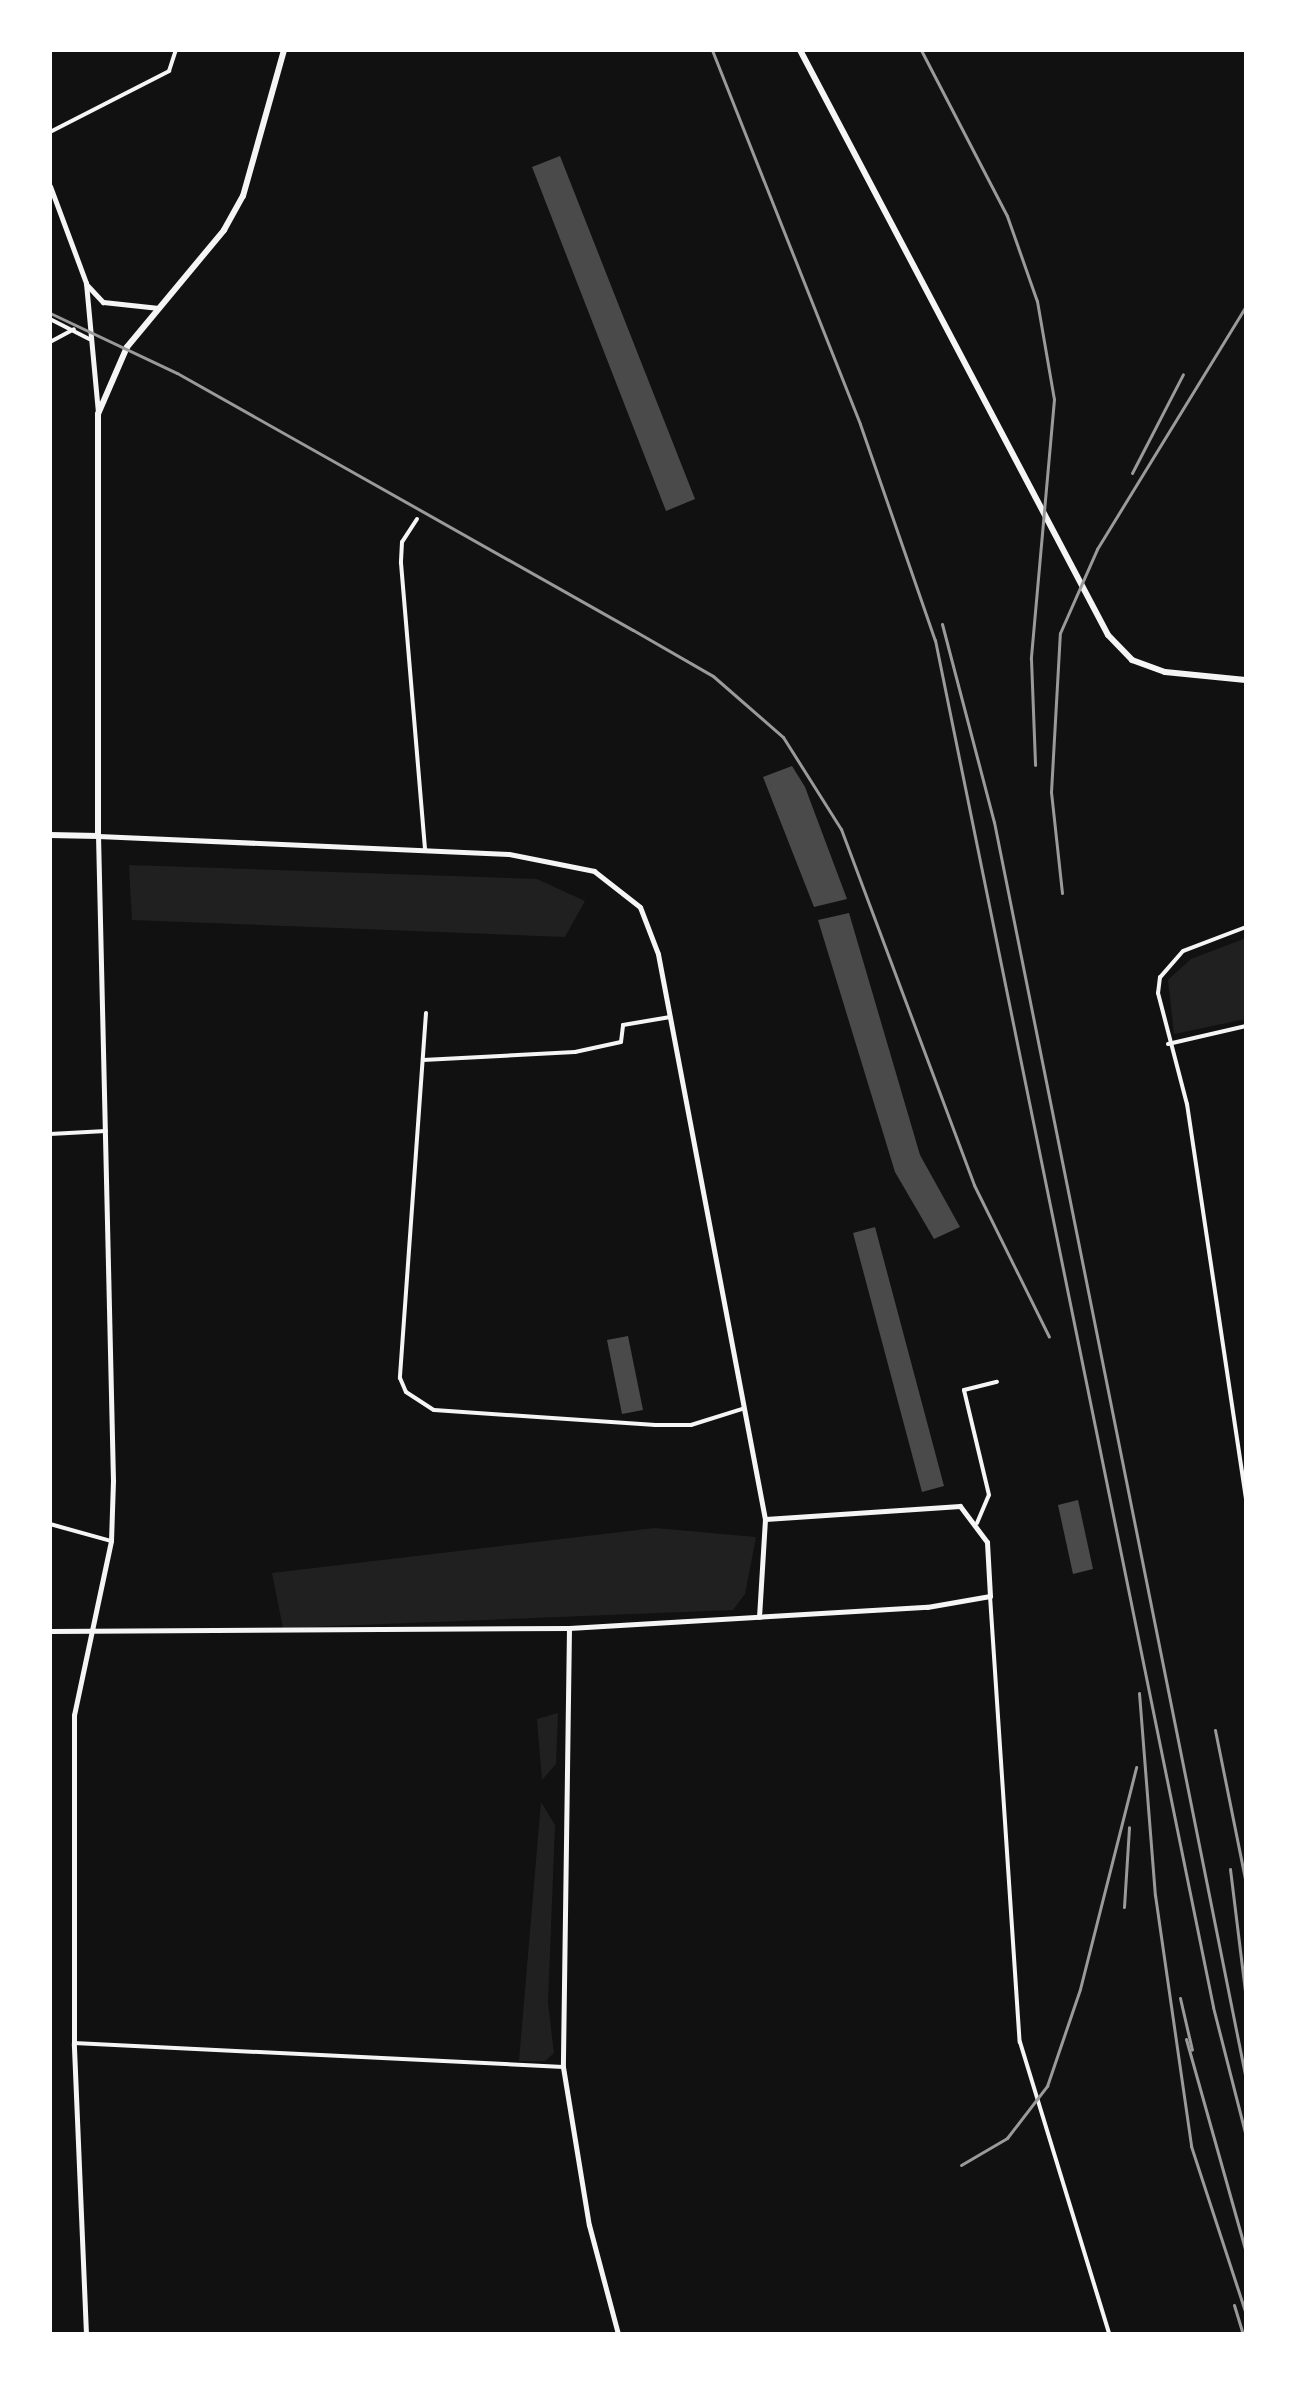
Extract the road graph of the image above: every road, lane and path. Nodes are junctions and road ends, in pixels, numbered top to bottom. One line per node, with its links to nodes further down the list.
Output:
1 (176, 50): 4 (street)
2 (284, 50): 7 (main road)
3 (800, 50): 14 (main road)
4 (50, 132)
5 (50, 186): 6 (street)
6 (86, 283): 7 (street); 10 (street)
7 (159, 308): 12 (main road)
8 (50, 319): 9 (street)
9 (74, 329): 10 (street); 11 (street)
10 (89, 339): 12 (street)
11 (50, 342)
12 (98, 414): 16 (main road)
13 (417, 519): 17 (street)
14 (1246, 680)
15 (50, 835): 16 (main road)
16 (98, 836): 17 (street); 24 (street)
17 (425, 851): 20 (street)
18 (1246, 927): 22 (street)
19 (426, 1013): 23 (street)
20 (670, 1017): 23 (street); 27 (street)
21 (1246, 1026): 22 (street)
22 (1168, 1044): 28 (street)
23 (423, 1060): 27 (street)
24 (106, 1131): 25 (street); 33 (street)
25 (50, 1134)
26 (997, 1382): 31 (street)
27 (742, 1409): 30 (street)
28 (1244, 1484): 29 (street)
29 (1246, 1499)
30 (765, 1519): 31 (street); 35 (street)
31 (977, 1523): 34 (street)
32 (50, 1524): 33 (street)
33 (111, 1541): 37 (street)
34 (990, 1596): 35 (street); 43 (street)
35 (759, 1617): 36 (street)
36 (569, 1628): 37 (street); 40 (street)
37 (90, 1629): 38 (street); 39 (street)
38 (50, 1631)
39 (74, 2043): 40 (street); 41 (street)
40 (563, 2067): 42 (street)
41 (86, 2334)
42 (618, 2334)
43 (1109, 2334)

